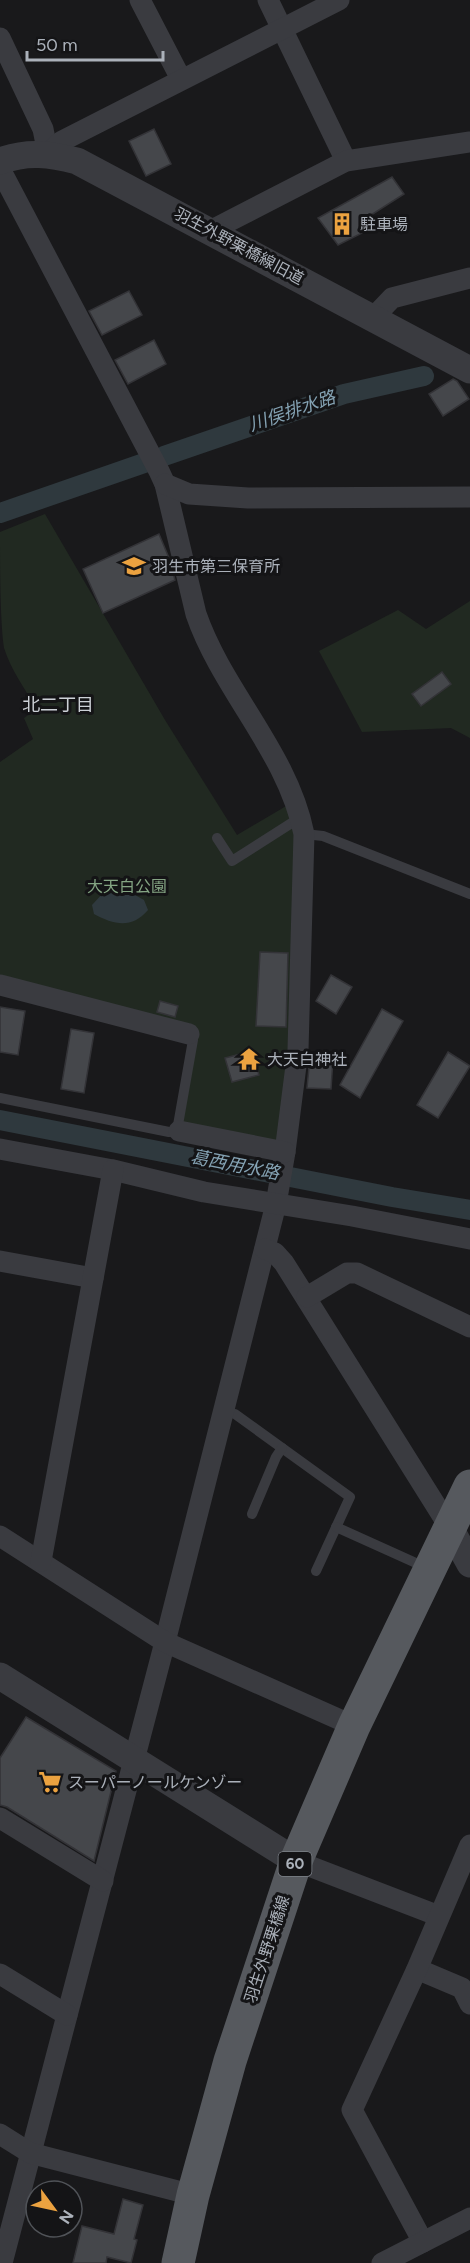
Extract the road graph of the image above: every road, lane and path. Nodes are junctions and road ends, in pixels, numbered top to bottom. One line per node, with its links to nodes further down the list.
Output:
1 (140, 0): 6 (street)
2 (268, 0): 4 (street)
3 (339, 0): 4 (street)
4 (282, 29): 6 (street); 10 (street)
5 (0, 39): 8 (street)
6 (181, 79): 8 (street)
7 (470, 142): 10 (street)
8 (48, 154): 9 (street, 羽生外野栗橋線旧道); 12 (street, 羽生外野栗橋線旧道)
9 (0, 160)
10 (346, 161): 12 (street)
11 (0, 169): 16 (street)
12 (210, 231): 14 (street, 羽生外野栗橋線旧道)
13 (470, 278): 14 (street)
14 (373, 318): 15 (street, 羽生外野栗橋線旧道)
15 (470, 370)
16 (158, 470): 17 (street); 18 (street)
17 (470, 497)
18 (303, 826): 19 (lane); 20 (lane); 26 (street)
19 (217, 838)
20 (470, 894)
21 (0, 985): 22 (street)
22 (189, 1034): 24 (lane)
23 (0, 1098): 24 (lane)
24 (179, 1131): 26 (street)
25 (0, 1149): 27 (street)
26 (285, 1156): 28 (street)
27 (112, 1170): 28 (street); 32 (street)
28 (277, 1199): 29 (street); 30 (street)
29 (470, 1239)
30 (265, 1249): 33 (street); 35 (street)
31 (0, 1261): 32 (street)
32 (93, 1278): 42 (street)
33 (307, 1297): 34 (street); 40 (street)
34 (470, 1327)
35 (222, 1411): 36 (lane); 46 (street)
36 (282, 1448): 38 (lane); 39 (lane)
37 (470, 1486): 40 (main road, 羽生外野栗橋線 / 60)
38 (252, 1514)
39 (336, 1527): 44 (lane); 45 (lane)
40 (450, 1528): 43 (street); 44 (main road, 羽生外野栗橋線 / 60)
41 (0, 1536): 42 (street)
42 (40, 1561): 46 (street)
43 (470, 1564)
44 (430, 1570): 48 (main road, 羽生外野栗橋線 / 60)
45 (316, 1571)
46 (165, 1641): 48 (street); 49 (street)
47 (0, 1676): 49 (street)
48 (354, 1726): 52 (main road, 羽生外野栗橋線 / 60)
49 (135, 1761): 52 (street); 54 (street)
50 (0, 1818): 54 (street)
51 (470, 1845): 53 (street)
52 (296, 1861): 55 (street); 62 (main road, 羽生外野栗橋線 / 60)
53 (466, 1867): 55 (street)
54 (103, 1881): 59 (street)
55 (439, 1916): 56 (street)
56 (417, 1969): 58 (street); 64 (street)
57 (0, 1974): 59 (street)
58 (470, 2004)
59 (67, 2015): 61 (street)
60 (0, 2134): 61 (street)
61 (30, 2153): 62 (street); 65 (street)
62 (194, 2195): 66 (main road, 羽生外野栗橋線 / 60)
63 (470, 2218): 64 (street)
64 (423, 2242): 67 (street)
65 (2, 2263)
66 (178, 2263)
67 (382, 2263)

